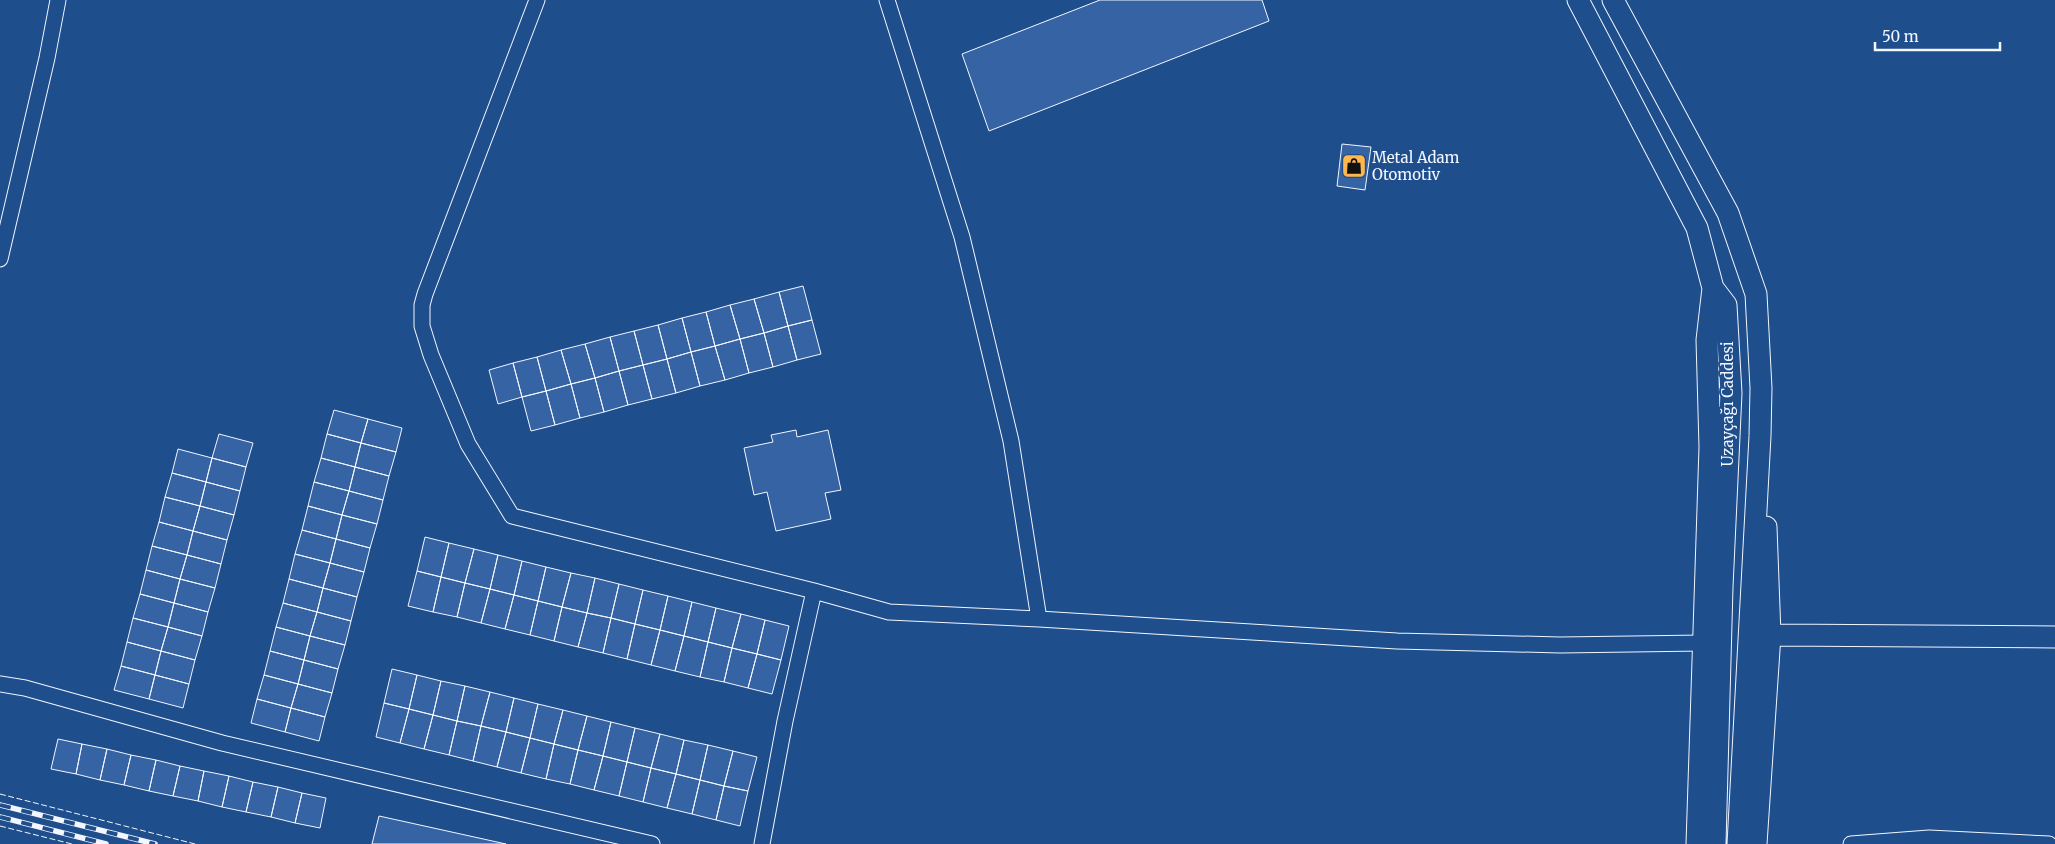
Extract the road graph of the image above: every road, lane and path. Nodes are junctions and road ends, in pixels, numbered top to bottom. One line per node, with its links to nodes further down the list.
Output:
1 (58, 0): 6 (street)
2 (537, 0): 9 (street)
3 (887, 0): 10 (street)
4 (1578, 0): 7 (main road, Uzayçağı Caddesi)
5 (1613, 0): 8 (main road, Uzayçağı Caddesi)
6 (0, 259)
7 (1713, 288): 13 (main road); 18 (main road, Uzayçağı Caddesi)
8 (1760, 436): 11 (main road); 19 (main road, Uzayçağı Caddesi)
9 (814, 591): 10 (street); 16 (street)
10 (1039, 618): 13 (street)
11 (1770, 635): 12 (main road); 20 (main road)
12 (2055, 637)
13 (1703, 643): 17 (main road)
14 (0, 684): 15 (street)
15 (652, 844)
16 (762, 844)
17 (1697, 844)
18 (1715, 844)
19 (1738, 844)
20 (1756, 844)
21 (1851, 844): 22 (street)
22 (2049, 844)

